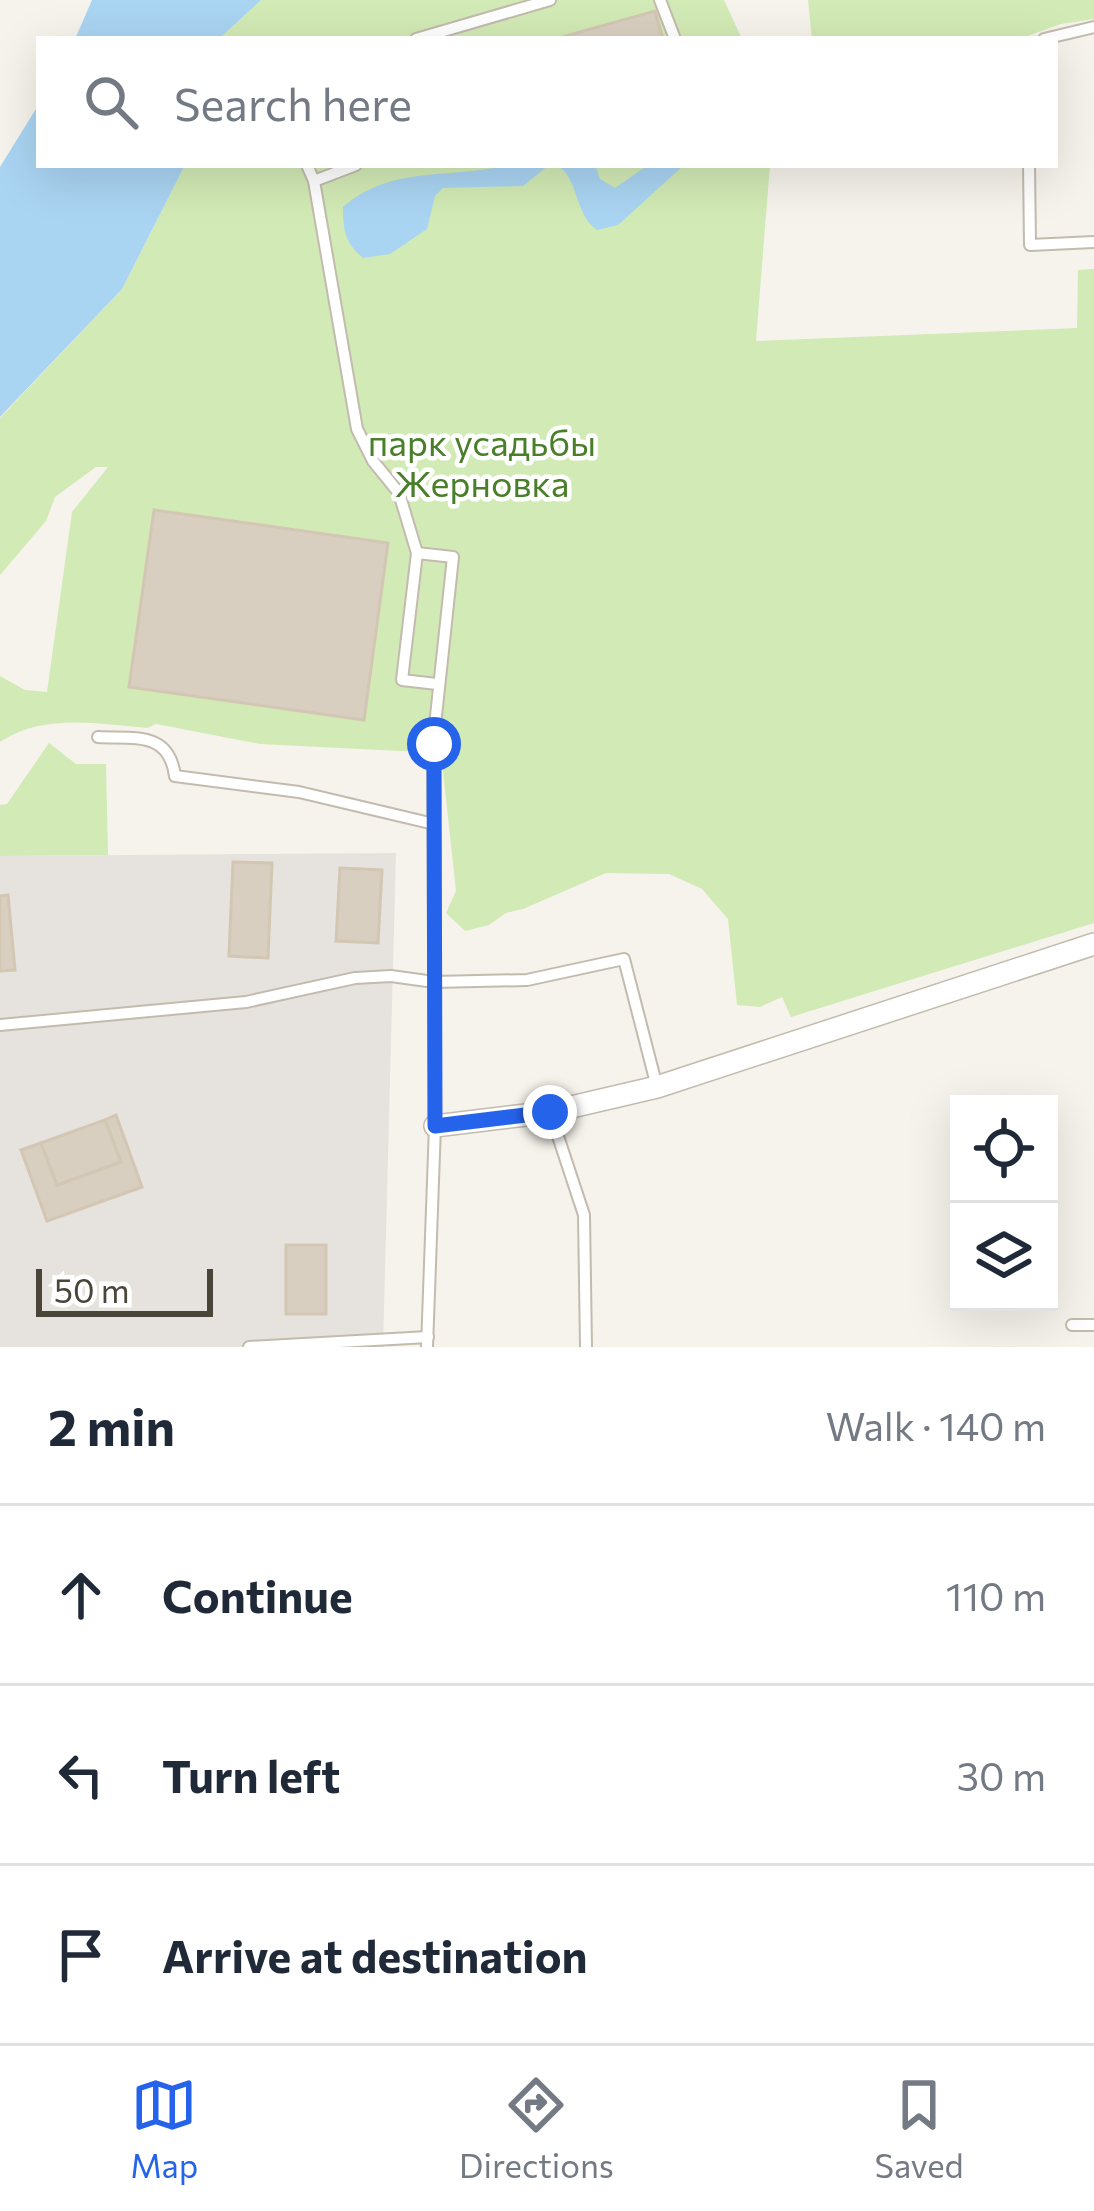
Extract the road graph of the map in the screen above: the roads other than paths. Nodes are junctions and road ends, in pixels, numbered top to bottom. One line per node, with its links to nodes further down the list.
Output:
1 (550, 0): 4 (lane)
2 (660, 0): 5 (lane)
3 (1094, 27): 6 (lane)
4 (426, 36)
5 (674, 36)
6 (1056, 36)
7 (308, 168): 10 (lane)
8 (348, 168): 10 (lane)
9 (1029, 168): 11 (lane)
10 (314, 181): 12 (lane)
11 (1094, 242)
12 (418, 553): 13 (lane); 13 (lane)
13 (437, 684): 15 (lane)
14 (98, 737): 15 (lane)
15 (434, 824): 17 (lane)
16 (1094, 944): 19 (street)
17 (434, 982): 18 (lane); 19 (lane); 21 (lane)
18 (0, 1025)
19 (657, 1087): 20 (street)
20 (550, 1112): 21 (street); 26 (lane)
21 (435, 1126): 24 (lane)
22 (1094, 1324): 23 (lane)
23 (1072, 1325)
24 (428, 1342): 25 (lane)
25 (249, 1347)
26 (586, 1347)

